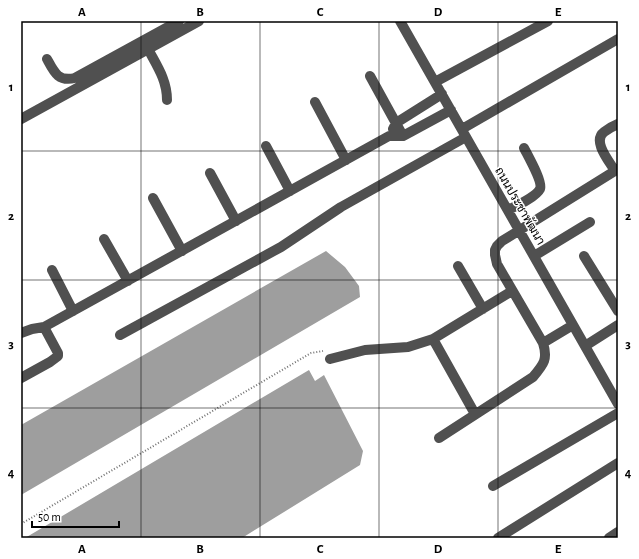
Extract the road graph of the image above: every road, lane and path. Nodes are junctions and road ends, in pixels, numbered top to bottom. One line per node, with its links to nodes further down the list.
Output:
1 (179, 21): 7 (street)
2 (198, 21): 6 (street)
3 (400, 21): 9 (street, ถนนประชาพัฒนา)
4 (548, 21): 9 (street)
5 (618, 39): 17 (street)
6 (148, 49): 11 (street); 14 (street)
7 (46, 59)
8 (370, 76): 15 (street)
9 (435, 82): 10 (street, ถนนประชาพัฒนา)
10 (442, 94): 13 (street, ถนนประชาพัฒนา); 15 (street)
11 (167, 100)
12 (315, 102): 22 (street)
13 (451, 110): 17 (street, ถนนประชาพัฒนา); 19 (street)
14 (21, 119)
15 (396, 123): 18 (street); 19 (street)
16 (618, 124): 23 (street)
17 (464, 133): 27 (street, ถนนประชาพัฒนา); 46 (street)
18 (390, 136): 19 (street); 22 (street)
19 (403, 136)
20 (266, 146): 25 (street)
21 (524, 148): 27 (street)
22 (346, 160): 25 (street)
23 (617, 170): 30 (street)
24 (210, 173): 28 (street)
25 (290, 191): 28 (street)
26 (153, 198): 32 (street)
27 (508, 210): 30 (street, ถนนประชาพัฒนา)
28 (236, 221): 32 (street)
29 (590, 222): 33 (street)
30 (519, 230): 33 (street, ถนนประชาพัฒนา); 38 (street)
31 (104, 239): 37 (street)
32 (182, 251): 37 (street)
33 (534, 256): 42 (street, ถนนประชาพัฒนา)
34 (584, 256): 40 (street)
35 (458, 266): 39 (street)
36 (52, 270): 41 (street)
37 (128, 281): 41 (street)
38 (512, 291): 39 (street); 48 (street)
39 (483, 309): 47 (street)
40 (618, 310)
41 (73, 311): 44 (street)
42 (573, 325): 48 (street); 49 (street, ถนนประชาพัฒนา)
43 (618, 325): 49 (street)
44 (44, 327): 45 (street); 51 (street)
45 (21, 333)
46 (120, 335)
47 (433, 339): 50 (street); 54 (street)
48 (543, 343): 54 (street)
49 (585, 346): 52 (street, ถนนประชาพัฒนา)
50 (328, 355): 58 (path)
51 (21, 378)
52 (618, 404)
53 (618, 413): 57 (street)
54 (476, 414): 55 (street)
55 (438, 438)
56 (618, 463): 60 (street)
57 (493, 486)
58 (21, 524)
59 (618, 532): 61 (street)
60 (498, 538)
61 (609, 538)

